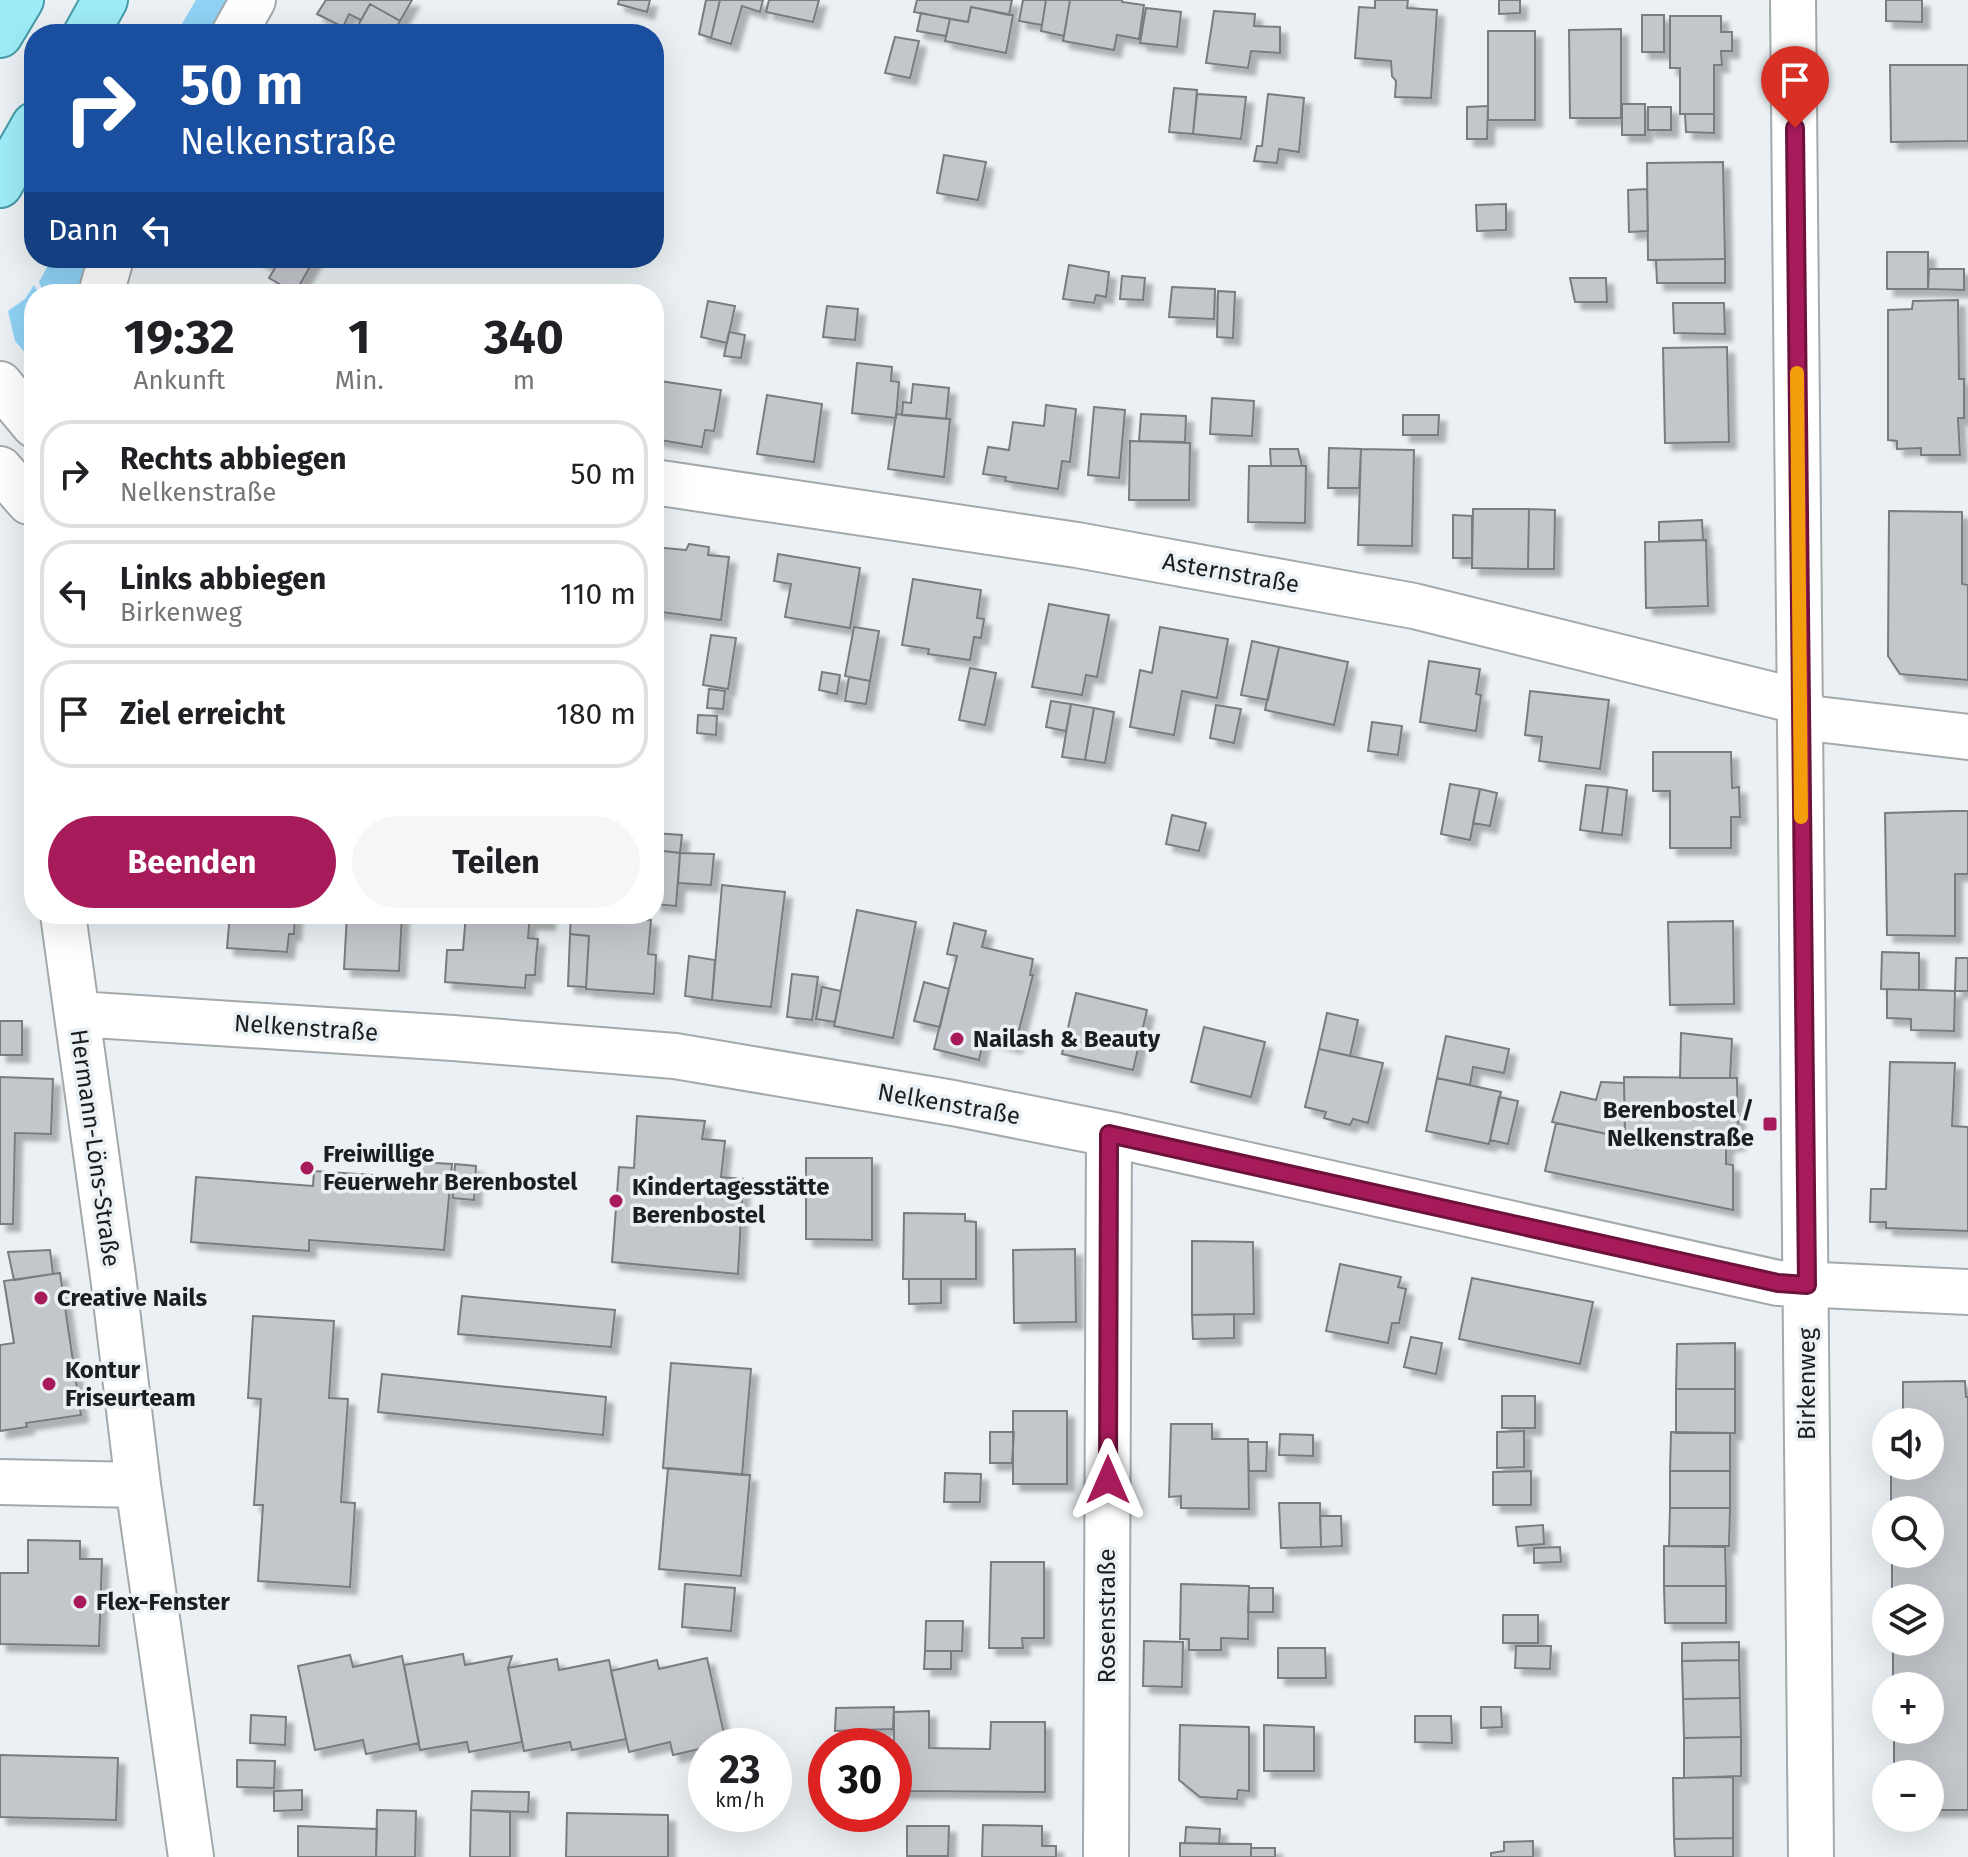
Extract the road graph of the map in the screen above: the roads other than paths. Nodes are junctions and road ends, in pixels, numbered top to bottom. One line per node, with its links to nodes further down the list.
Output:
1 (21, 0): 7 (main road)
2 (105, 0): 5 (main road)
3 (253, 0): 6 (street)
4 (1793, 0): 15 (street, Birkenweg)
5 (92, 24)
6 (240, 24)
7 (0, 35)
8 (24, 143): 9 (main road)
9 (0, 185)
10 (0, 384): 11 (street)
11 (24, 413)
12 (0, 469): 14 (street)
13 (664, 483): 15 (street, Asternstraße)
14 (21, 501)
15 (1800, 710): 16 (street, Asternstraße); 20 (street, Birkenweg)
16 (1968, 737)
17 (64, 924): 18 (street, Hermann-Löns-Straße)
18 (77, 1014): 19 (street, Nelkenstraße); 23 (street, Hermann-Löns-Straße)
19 (1109, 1134): 20 (street, Nelkenstraße); 25 (street, Rosenstraße)
20 (1807, 1285): 21 (street, Nelkenstraße); 26 (street, Birkenweg)
21 (1968, 1292)
22 (0, 1482): 23 (street)
23 (138, 1485): 24 (street, Hermann-Löns-Straße)
24 (191, 1857)
25 (1106, 1857)
26 (1811, 1857)

